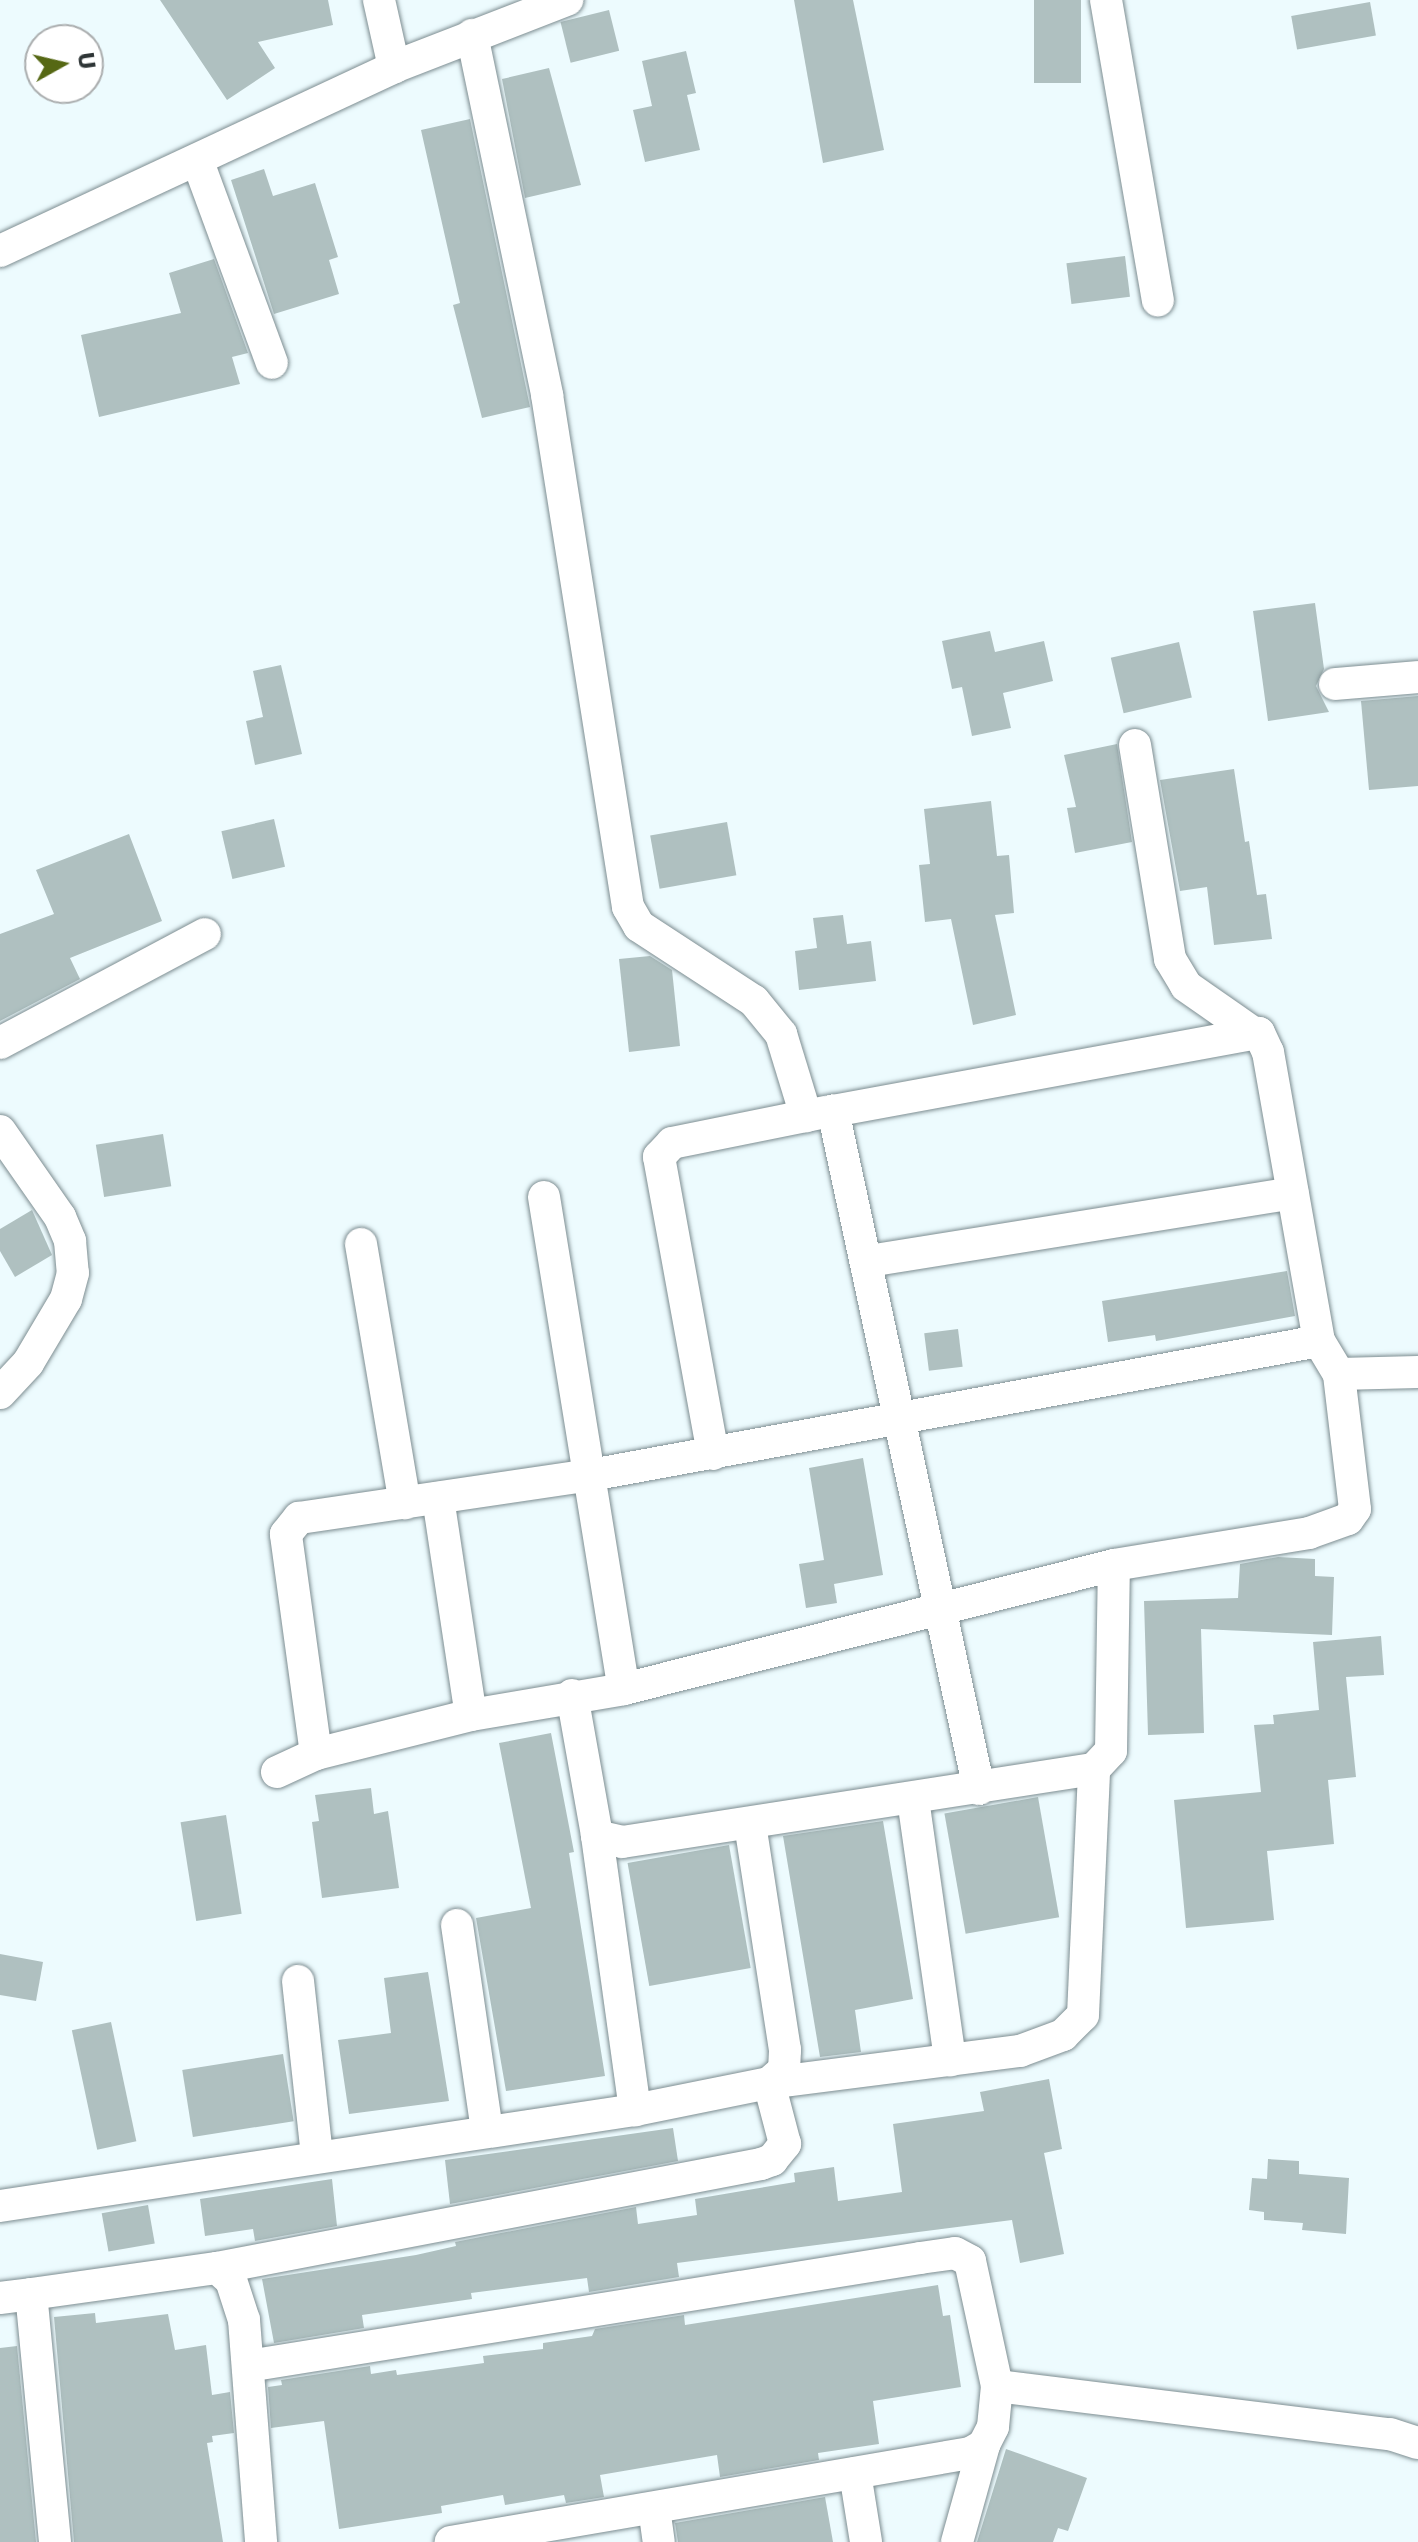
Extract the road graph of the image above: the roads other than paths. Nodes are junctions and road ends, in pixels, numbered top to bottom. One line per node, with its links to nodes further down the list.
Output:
1 (379, 0): 5 (street)
2 (567, 0): 4 (street)
3 (1106, 0): 8 (street)
4 (472, 35): 5 (street); 16 (street)
5 (394, 67): 6 (street)
6 (198, 162): 7 (street); 9 (street)
7 (0, 251)
8 (1158, 301)
9 (272, 363)
10 (1418, 677): 11 (street)
11 (1335, 684)
12 (1135, 745): 14 (street)
13 (205, 934): 15 (street)
14 (1252, 1032): 16 (street); 18 (street)
15 (0, 1043)
16 (820, 1114): 21 (street); 27 (street)
17 (0, 1131): 25 (street)
18 (1293, 1193): 21 (street); 22 (street)
19 (544, 1197): 28 (street)
20 (361, 1244): 30 (street)
21 (869, 1261): 26 (street)
22 (1319, 1341): 24 (street); 26 (street)
23 (1418, 1372): 24 (street)
24 (1339, 1374): 31 (street)
25 (0, 1393)
26 (902, 1421): 27 (street); 32 (street)
27 (713, 1454): 28 (street)
28 (591, 1475): 29 (street); 33 (street)
29 (438, 1498): 30 (street); 35 (street)
30 (405, 1503): 36 (street)
31 (1114, 1565): 32 (street); 37 (street)
32 (943, 1611): 33 (street); 39 (street)
33 (624, 1689): 34 (street)
34 (572, 1695): 35 (street); 42 (street)
35 (471, 1715): 36 (street)
36 (316, 1754): 38 (street)
37 (1094, 1769): 39 (street); 45 (street)
38 (277, 1772)
39 (979, 1789): 40 (street)
40 (913, 1799): 41 (street); 45 (street)
41 (750, 1825): 42 (street); 46 (street)
42 (597, 1836): 47 (street)
43 (457, 1925): 48 (street)
44 (298, 1981): 49 (street)
45 (950, 2060): 46 (street)
46 (769, 2083): 47 (street); 51 (street)
47 (635, 2110): 48 (street)
48 (487, 2131): 49 (street)
49 (317, 2156): 50 (street)
50 (0, 2206)
51 (217, 2268): 52 (street); 53 (street)
52 (16, 2296): 60 (street)
53 (248, 2366): 54 (street); 61 (street)
54 (997, 2386): 55 (street); 56 (street)
55 (1418, 2443)
56 (984, 2445): 57 (street); 64 (street)
57 (855, 2473): 58 (street); 63 (street)
58 (654, 2508): 59 (street); 62 (street)
59 (460, 2541)
60 (55, 2542)
61 (261, 2542)
62 (659, 2542)
63 (866, 2542)
64 (957, 2542)

